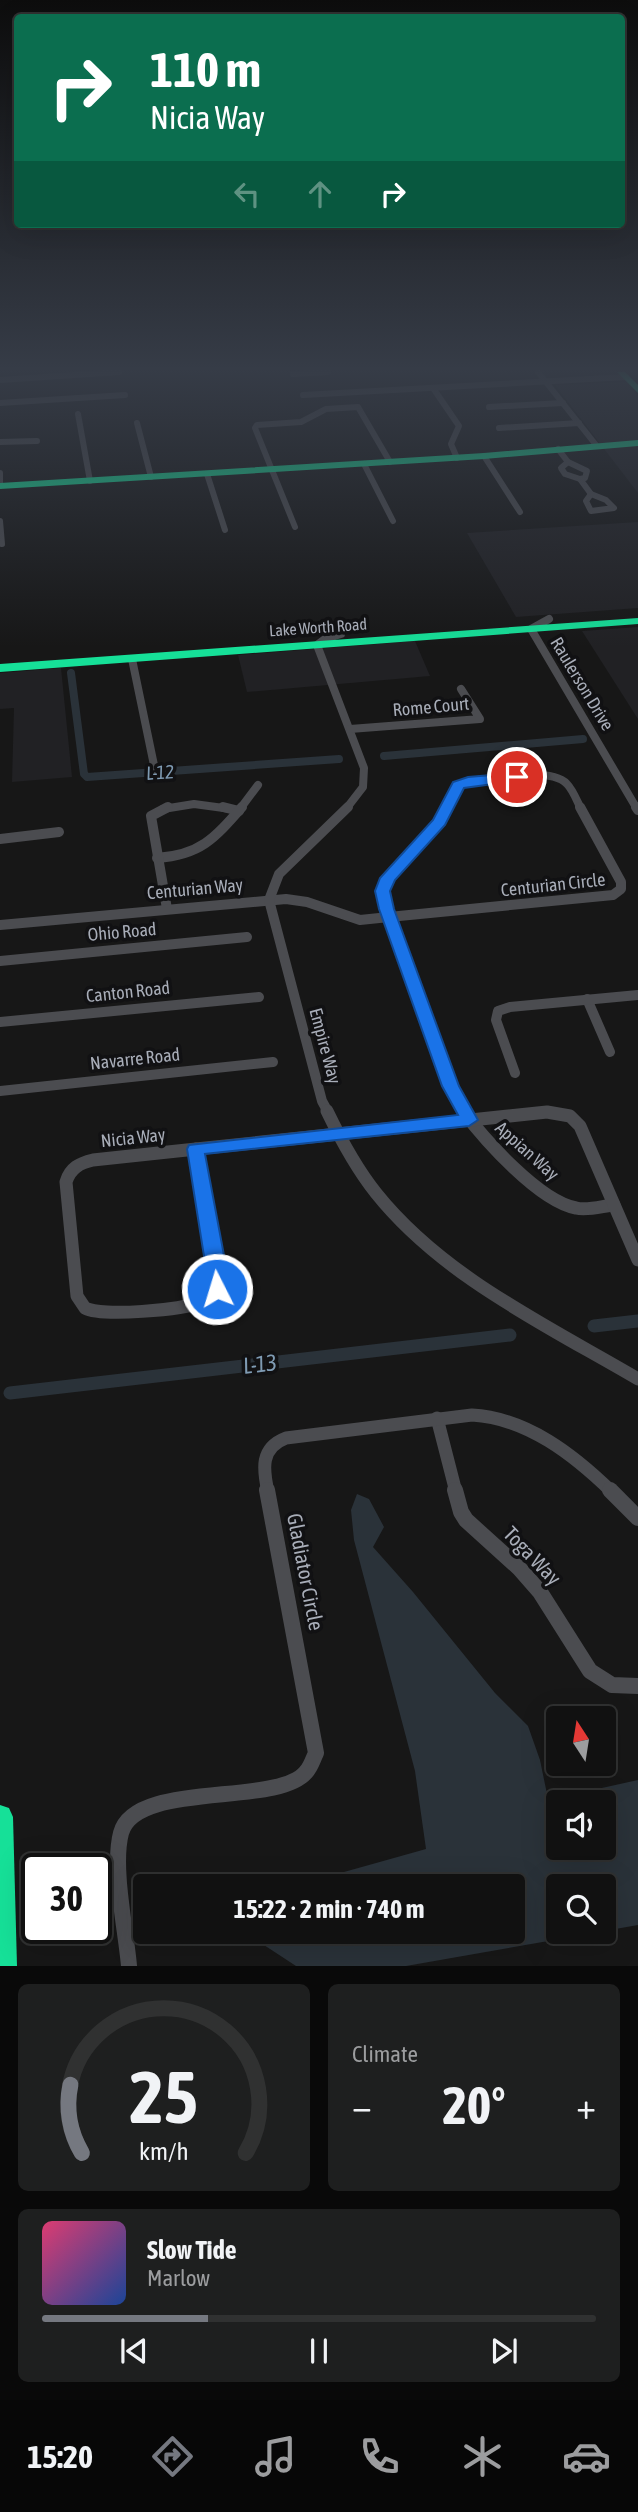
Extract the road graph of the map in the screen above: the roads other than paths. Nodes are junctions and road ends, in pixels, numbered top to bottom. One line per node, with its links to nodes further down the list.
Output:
1 (87, 464): 14 (street)
2 (148, 464): 12 (street)
3 (270, 464): 9 (street)
4 (364, 464): 5 (main road); 9 (main road); 18 (street)
5 (367, 464)
6 (489, 464): 17 (street)
7 (562, 464): 13 (street)
8 (575, 464): 13 (street)
9 (272, 470): 11 (main road); 20 (street)
10 (0, 472): 15 (street)
11 (206, 474): 12 (main road); 21 (street)
12 (151, 477): 14 (main road)
13 (580, 479): 16 (street)
14 (90, 481): 15 (main road)
15 (0, 486)
16 (591, 494)
17 (520, 512)
18 (393, 520)
19 (0, 522): 22 (street)
20 (295, 527)
21 (225, 530)
22 (2, 544)
23 (638, 612): 24 (main road, Lake Worth Road)
24 (549, 619): 26 (street, Raulerson Drive); 27 (main road, Lake Worth Road)
25 (638, 621): 26 (main road, Lake Worth Road)
26 (531, 629): 28 (main road, Lake Worth Road); 36 (street, Raulerson Drive)
27 (341, 634): 28 (street); 30 (main road, Lake Worth Road)
28 (317, 645): 29 (main road, Lake Worth Road); 33 (street)
29 (132, 659): 31 (main road, Lake Worth Road); 34 (street)
30 (0, 660)
31 (0, 668)
32 (461, 689): 33 (street, Rome Court)
33 (349, 729): 41 (street)
34 (155, 770)
35 (258, 785): 37 (street)
36 (638, 810)
37 (239, 811): 40 (street); 40 (street)
38 (60, 832): 39 (street)
39 (0, 839)
40 (158, 858): 42 (street)
41 (269, 900): 42 (street, Centurian Way); 43 (street, Centurian Way); 56 (street, Empire Way)
42 (167, 909): 44 (street, Centurian Way)
43 (389, 917): 43 (street, Centurian Circle); 55 (street, Appian Way)
44 (0, 925)
45 (247, 937): 46 (street, Ohio Road)
46 (0, 961)
47 (638, 995): 49 (street)
48 (259, 997): 50 (street, Canton Road)
49 (587, 999): 51 (street); 53 (street)
50 (0, 1023)
51 (610, 1052)
52 (273, 1062): 54 (street, Navarre Road)
53 (515, 1073)
54 (0, 1091)
55 (469, 1120): 56 (street, Nicia Way); 58 (street, Appian Way); 58 (street, Nicia Way)
56 (335, 1134): 57 (street, Nicia Way); 60 (street, Empire Way)
57 (195, 1149): 57 (street, Nicia Way)
58 (614, 1205): 59 (street, Nicia Way)
59 (638, 1260)
60 (638, 1379)
61 (437, 1418): 62 (street, Gladiator Circle); 63 (street, Toga Way); 66 (street, Gladiator Circle)
62 (638, 1518)
63 (638, 1686)
64 (0, 1817): 65 (main road)
65 (4, 1966)
66 (129, 1966)

